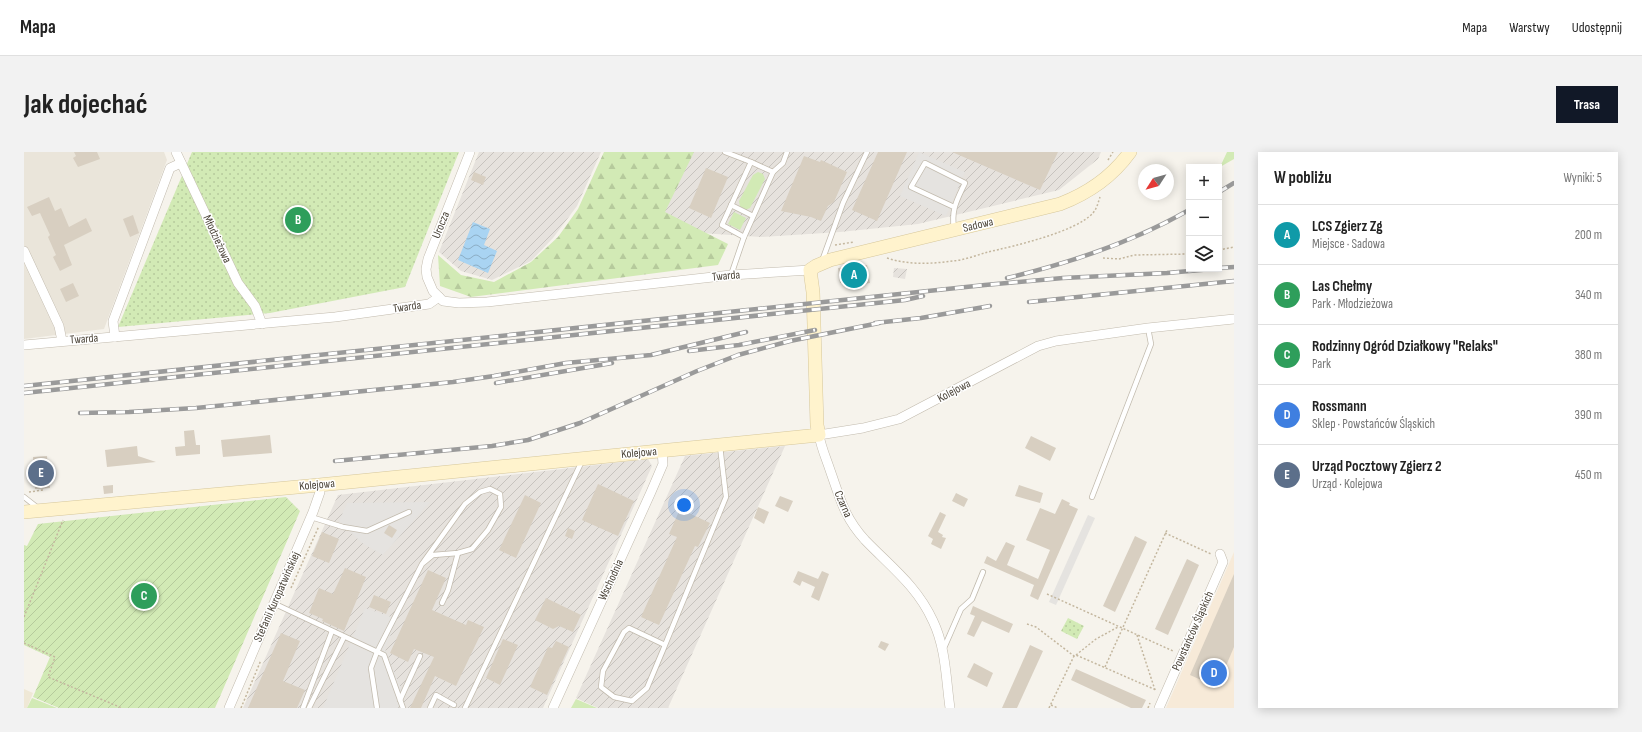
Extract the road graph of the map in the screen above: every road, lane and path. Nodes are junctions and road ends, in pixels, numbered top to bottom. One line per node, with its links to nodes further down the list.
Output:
1 (176, 152): 8 (street, Młodzieżowa)
2 (470, 152): 24 (street, Urocza)
3 (725, 152): 7 (lane)
4 (787, 152): 9 (lane)
5 (867, 152): 22 (lane)
6 (1130, 152): 10 (street, Sadowa)
7 (751, 162): 9 (lane); 11 (lane)
8 (181, 163): 26 (street, Młodzieżowa); 28 (street)
9 (773, 172): 13 (lane)
10 (1103, 181): 14 (street, Sadowa); 17 (path)
11 (731, 205): 13 (lane); 15 (lane)
12 (954, 207): 12 (lane); 14 (lane)
13 (753, 216): 15 (lane)
14 (955, 230): 17 (street, Sadowa)
15 (744, 237): 23 (lane)
16 (1234, 247): 18 (path)
17 (878, 248): 22 (street, Sadowa)
18 (1222, 249)
19 (24, 251): 29 (street)
20 (1186, 254): 21 (path)
21 (1103, 258)
22 (816, 266): 23 (street, Twarda); 31 (street, Czarna)
23 (732, 275): 24 (street, Twarda)
24 (439, 297): 26 (street, Twarda)
25 (1234, 319): 27 (street, Kolejowa)
26 (262, 324): 28 (street, Twarda)
27 (1148, 328): 31 (street, Kolejowa); 38 (lane)
28 (115, 337): 29 (street, Twarda)
29 (62, 341): 30 (street, Twarda)
30 (24, 345)
31 (819, 435): 32 (street, Kolejowa); 63 (street, Czarna)
32 (720, 444): 33 (street, Kolejowa); 61 (lane)
33 (662, 451): 34 (street, Kolejowa); 85 (street, Wschodnia)
34 (584, 458): 35 (street, Kolejowa); 84 (lane)
35 (319, 484): 39 (street, Kolejowa); 43 (street, Stefanii Kuropatwińskiej)
36 (43, 488): 37 (path)
37 (25, 495): 40 (lane)
38 (1092, 497)
39 (68, 508): 40 (street, Kolejowa); 53 (path)
40 (41, 510): 41 (street, Kolejowa)
41 (24, 512)
42 (409, 512): 43 (lane)
43 (311, 517): 51 (street, Stefanii Kuropatwińskiej)
44 (1167, 530): 45 (path)
45 (1165, 533): 48 (path); 56 (path)
46 (458, 553): 47 (lane); 47 (lane); 52 (lane)
47 (432, 554): 65 (lane)
48 (1217, 555): 90 (street, Powstańców Śląskich)
49 (983, 572): 63 (lane)
50 (1048, 594): 55 (path)
51 (273, 603): 57 (lane); 78 (street, Stefanii Kuropatwińskiej)
52 (442, 603)
53 (24, 617)
54 (1027, 624): 66 (path)
55 (1119, 627): 56 (path); 66 (path)
56 (1122, 628): 58 (path); 69 (path)
57 (332, 631): 59 (lane); 79 (lane)
58 (1137, 634): 64 (path); 71 (path)
59 (344, 637): 65 (lane); 80 (lane)
60 (24, 643): 77 (path)
61 (665, 645): 61 (lane)
62 (1175, 647): 64 (path)
63 (942, 651): 86 (street, Czarna)
64 (1173, 651): 68 (path)
65 (377, 652): 73 (lane); 81 (lane)
66 (1075, 655): 69 (path); 76 (path)
67 (420, 656): 73 (lane)
68 (1170, 657)
69 (1105, 667): 71 (path)
70 (1159, 684): 71 (path)
71 (1156, 690): 72 (path)
72 (1153, 696)
73 (400, 700): 82 (lane)
74 (1151, 702): 89 (path)
75 (454, 705): 83 (lane)
76 (1051, 705): 87 (path); 88 (path)
77 (122, 708)
78 (229, 708)
79 (303, 708)
80 (309, 708)
81 (377, 708)
82 (403, 708)
83 (430, 708)
84 (465, 708)
85 (553, 708)
86 (950, 708)
87 (1049, 708)
88 (1058, 708)
89 (1148, 708)
90 (1159, 708)

